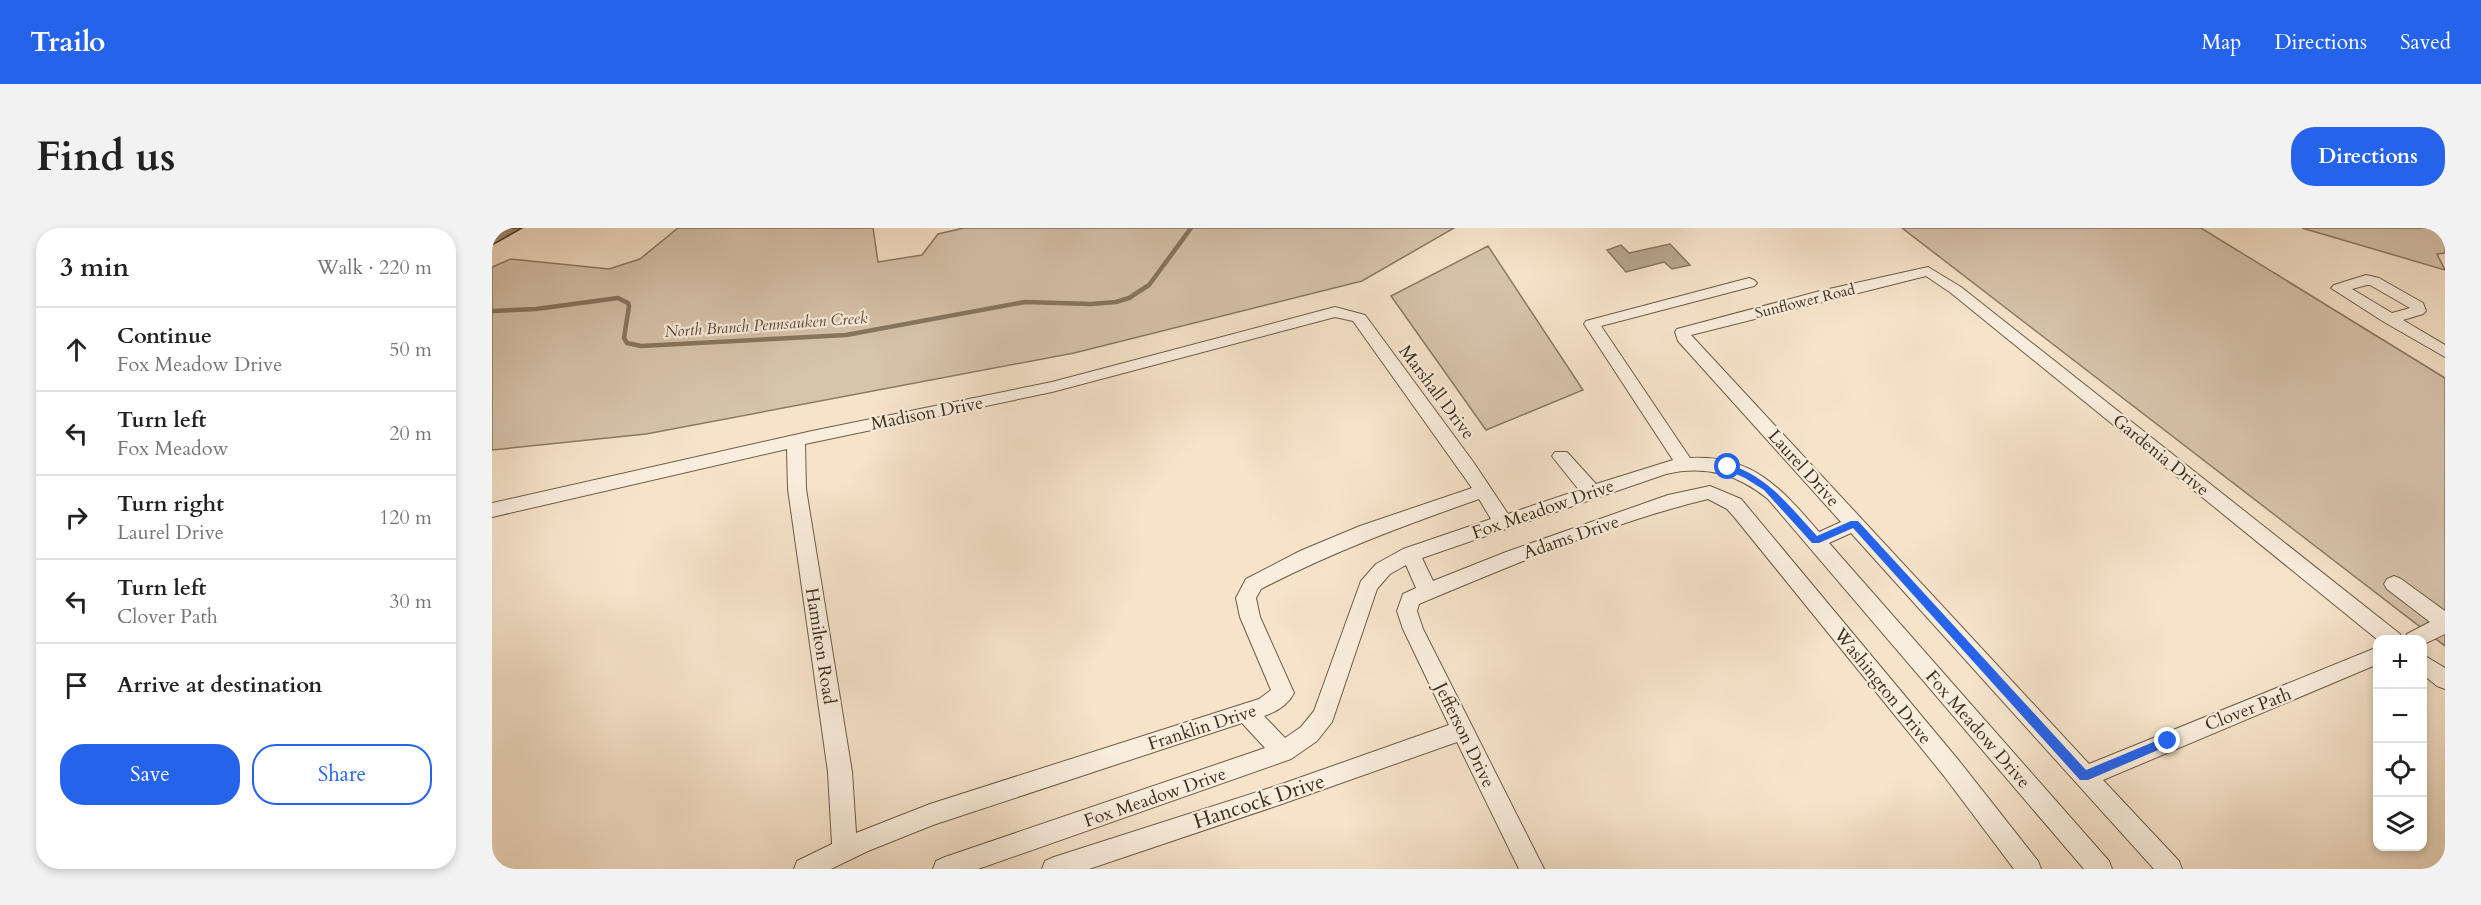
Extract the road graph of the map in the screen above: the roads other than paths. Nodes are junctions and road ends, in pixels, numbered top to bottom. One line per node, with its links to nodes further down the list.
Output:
1 (1928, 271): 6 (street, Sunflower Road); 23 (street, Gardenia Drive)
2 (1749, 283): 3 (street)
3 (1697, 297): 6 (street); 11 (street)
4 (1359, 318): 9 (street, Madison Drive); 12 (street, Marshall Drive)
5 (2390, 319): 5 (street); 8 (street)
6 (1723, 322): 7 (street, Sunflower Road)
7 (1683, 332): 17 (street, Laurel Drive)
8 (2445, 352)
9 (796, 442): 15 (street, Madison Drive); 32 (street, Hamilton Road)
10 (1561, 456): 13 (street)
11 (1684, 463): 13 (street, Fox Meadow Drive); 18 (street, Fox Meadow Drive)
12 (1482, 491): 16 (street); 28 (street, Franklin Drive)
13 (1592, 492): 16 (street, Fox Meadow Drive)
14 (1734, 504): 21 (street, Adams Drive); 37 (street, Washington Drive)
15 (492, 510)
16 (1503, 522): 19 (street, Fox Meadow Drive)
17 (1855, 524): 18 (street); 31 (street, Laurel Drive)
18 (1816, 541): 38 (street, Fox Meadow Drive)
19 (1410, 554): 21 (street); 30 (street, Fox Meadow Drive)
20 (2394, 584): 22 (street)
21 (1419, 595): 29 (street, Jefferson Drive)
22 (2445, 623): 24 (street)
23 (2388, 635)
24 (2422, 635)
25 (2373, 657): 31 (street, Clover Path)
26 (2427, 666): 27 (street)
27 (2445, 680)
28 (1246, 712): 30 (street); 32 (street, Franklin Drive)
29 (1463, 730): 35 (street, Hancock Drive); 36 (street, Jefferson Drive)
30 (1283, 752): 34 (street, Fox Meadow Drive)
31 (2084, 777): 39 (street, Laurel Drive)
32 (845, 850): 33 (street, Franklin Drive)
33 (806, 869)
34 (945, 869)
35 (1054, 869)
36 (1532, 869)
37 (2030, 869)
38 (2100, 869)
39 (2170, 869)

